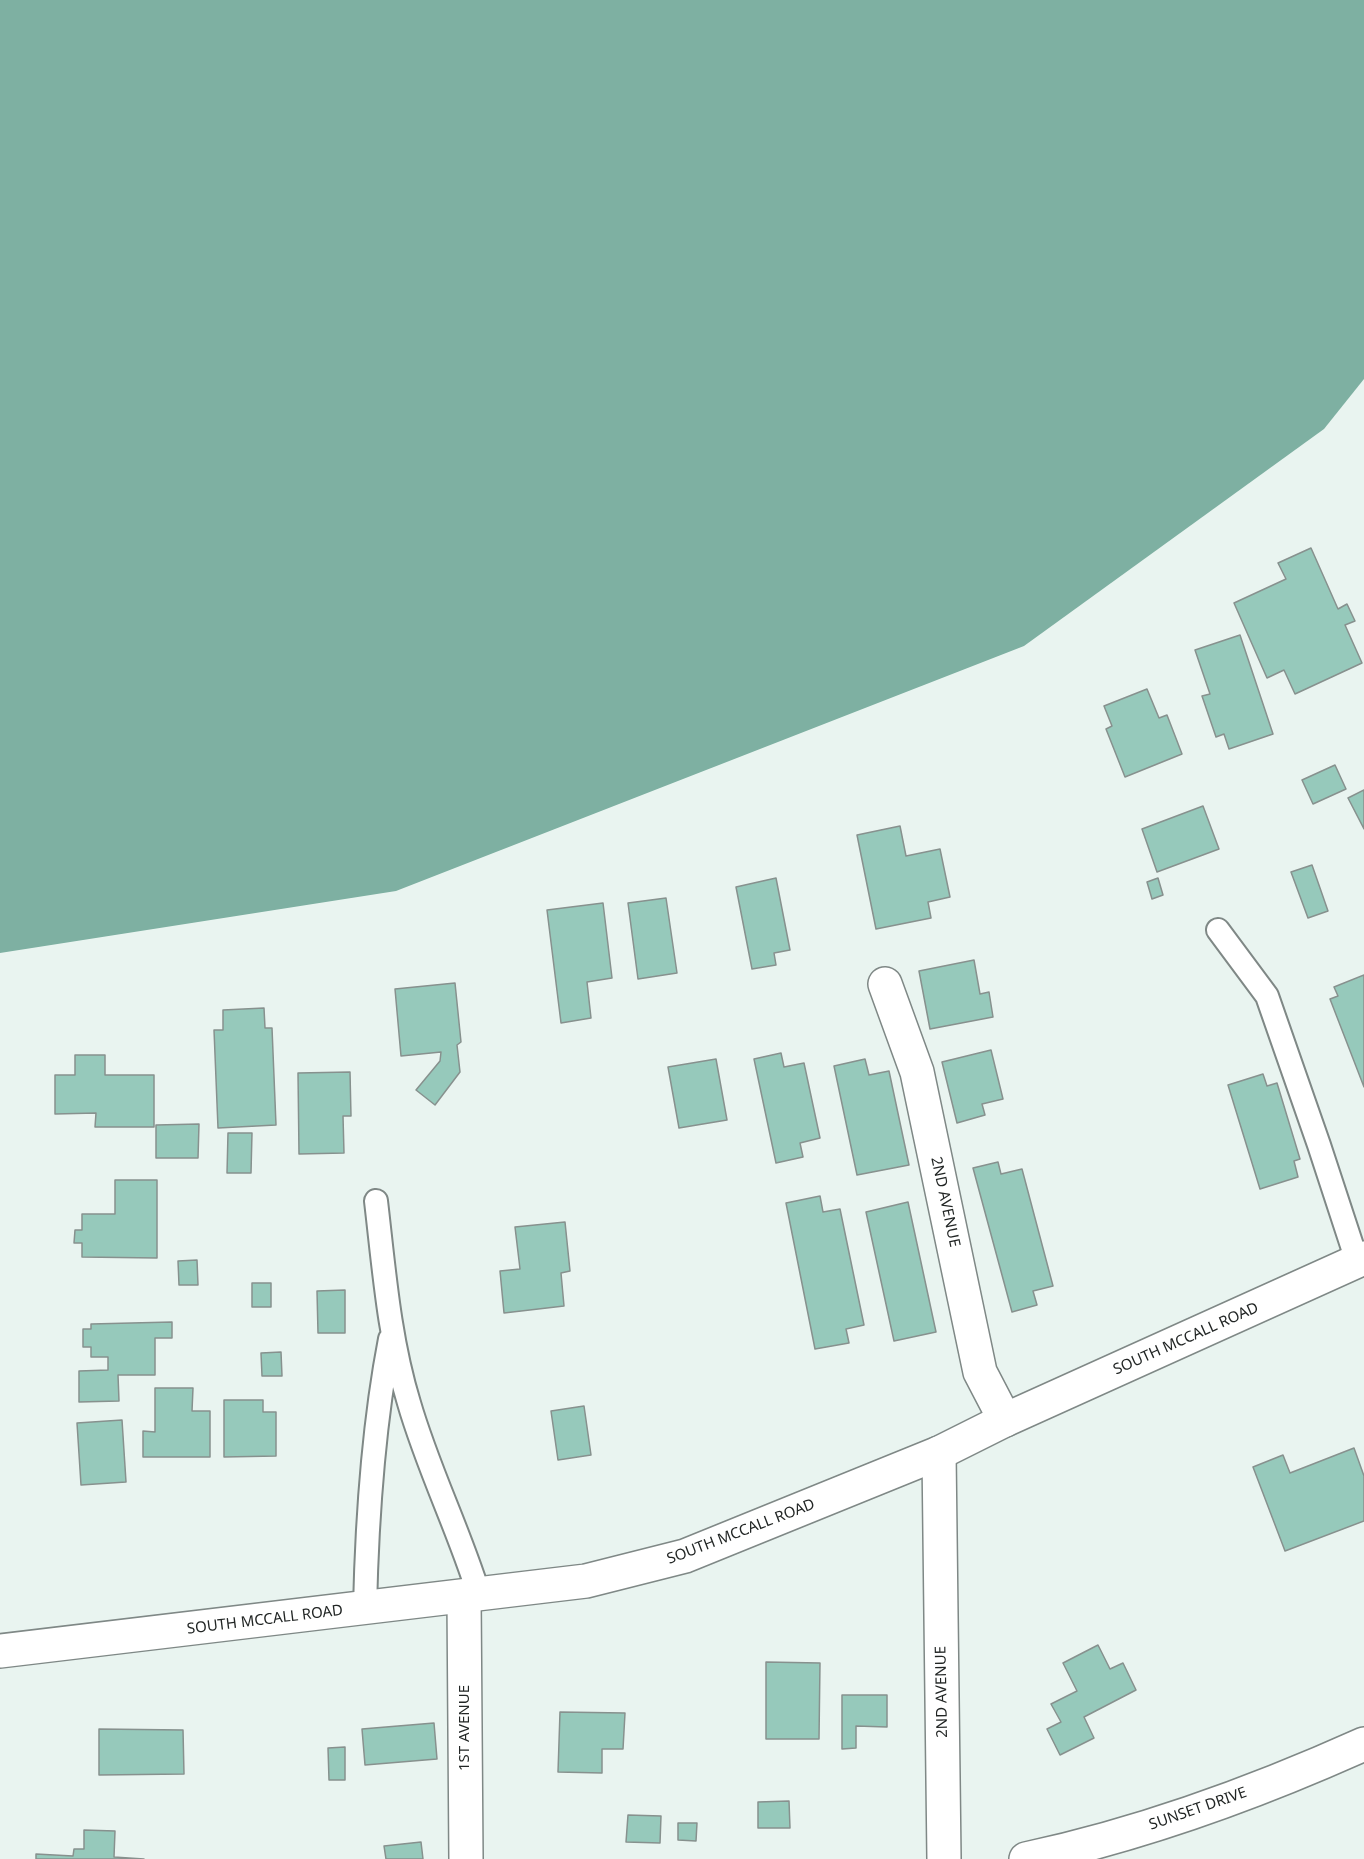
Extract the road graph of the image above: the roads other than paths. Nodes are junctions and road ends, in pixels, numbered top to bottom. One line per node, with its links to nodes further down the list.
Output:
1 (1218, 930): 4 (lane)
2 (885, 984): 6 (street, 2ND AVENUE)
3 (376, 1201): 5 (lane)
4 (1360, 1259): 6 (street, SOUTH MCCALL ROAD)
5 (391, 1331): 8 (lane); 9 (lane)
6 (1005, 1420): 7 (street, SOUTH MCCALL ROAD)
7 (939, 1453): 8 (street, SOUTH MCCALL ROAD); 13 (street, 2ND AVENUE)
8 (472, 1596): 9 (street, SOUTH MCCALL ROAD); 12 (street, 1ST AVENUE)
9 (365, 1608): 10 (street, SOUTH MCCALL ROAD)
10 (0, 1651)
11 (1364, 1744): 14 (street, SUNSET DRIVE)
12 (466, 1859)
13 (944, 1859)
14 (1026, 1859)

